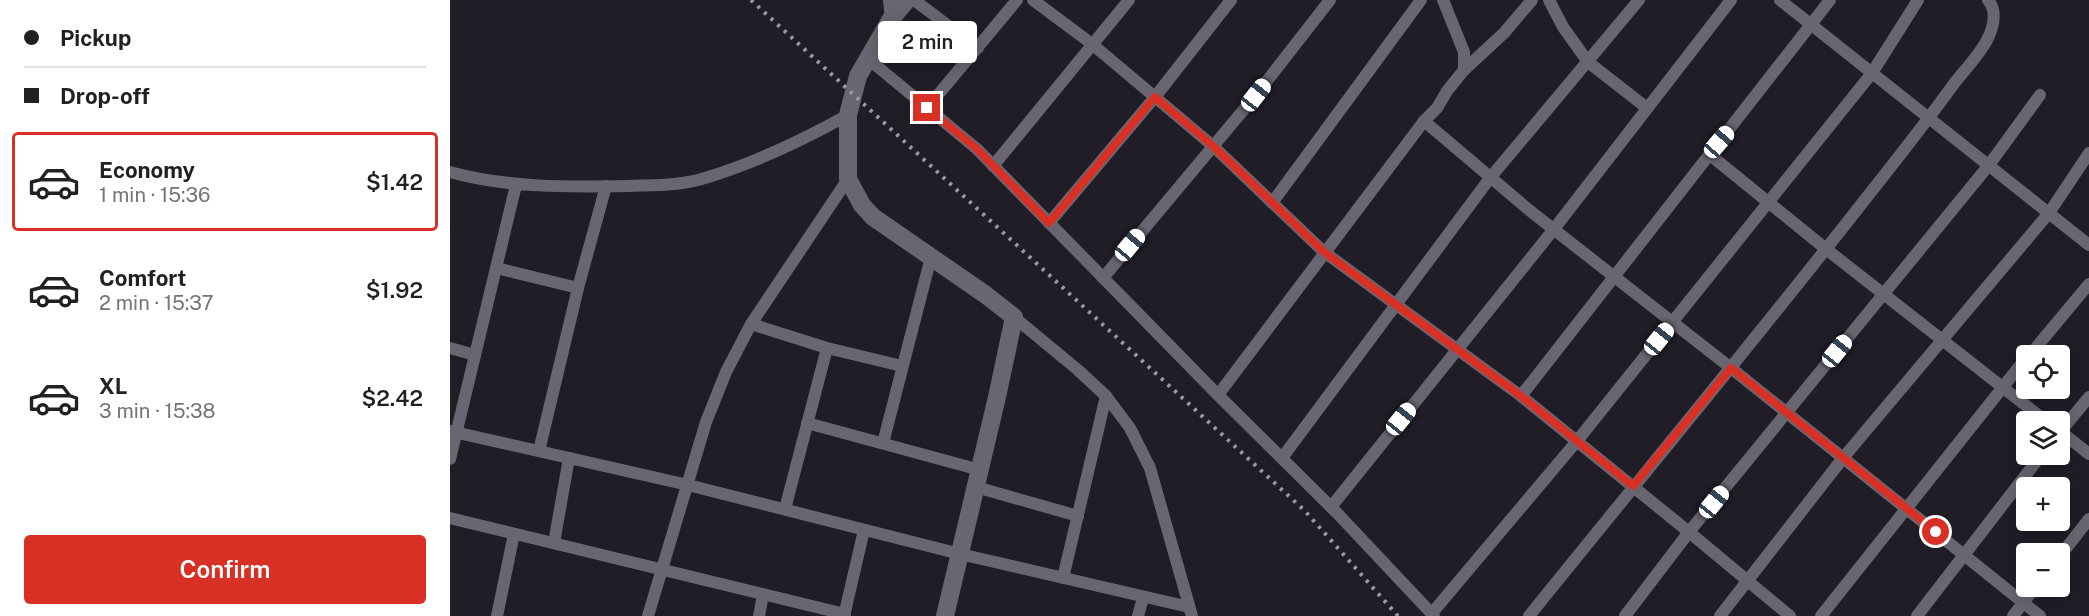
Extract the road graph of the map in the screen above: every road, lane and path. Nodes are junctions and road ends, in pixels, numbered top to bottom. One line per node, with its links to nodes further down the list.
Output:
1 (889, 0): 19 (street)
2 (907, 0): 19 (street)
3 (914, 0): 22 (street)
4 (1017, 0): 22 (street)
5 (1033, 0): 21 (street)
6 (1129, 0): 21 (street)
7 (1231, 0): 28 (street)
8 (1330, 0): 34 (street)
9 (1421, 0): 45 (street)
10 (1443, 0): 25 (street)
11 (1532, 0): 25 (street)
12 (1549, 0): 24 (street)
13 (1639, 0): 24 (street)
14 (1731, 0): 30 (street)
15 (1780, 0): 20 (street)
16 (1830, 0): 20 (street)
17 (1918, 0): 26 (street)
18 (1988, 0): 32 (street)
19 (891, 19): 23 (street)
20 (1810, 25): 26 (street); 36 (street)
21 (1092, 44): 28 (street); 38 (street)
22 (978, 48): 29 (street)
23 (867, 58): 29 (street); 31 (street)
24 (1588, 62): 30 (street); 40 (street)
25 (1464, 70): 33 (street)
26 (1872, 73): 32 (street); 44 (street)
27 (2040, 95): 37 (street)
28 (1155, 97): 34 (street); 47 (street)
29 (927, 108): 38 (street)
30 (1647, 108): 48 (street)
31 (848, 115): 41 (street); 43 (street)
32 (1929, 118): 37 (street); 50 (street)
33 (1424, 121): 40 (street); 51 (street)
34 (1213, 146): 45 (street); 55 (street)
35 (2089, 153): 46 (street)
36 (1708, 154): 44 (street); 54 (street)
37 (1989, 165): 46 (street); 58 (street)
38 (993, 166): 47 (street)
39 (450, 172): 42 (street)
40 (1490, 178): 48 (street); 59 (street)
41 (848, 179): 52 (street); 62 (street)
42 (516, 185): 43 (street); 53 (street)
43 (606, 186): 57 (street)
44 (1769, 202): 50 (street); 61 (street)
45 (1272, 203): 51 (street)
46 (2049, 213): 49 (street); 63 (street)
47 (1049, 223): 55 (street)
48 (1554, 229): 54 (street); 67 (street)
49 (2089, 244)
50 (1826, 249): 58 (street); 70 (street)
51 (1324, 252): 59 (street); 73 (street)
52 (931, 257): 60 (street); 69 (street)
53 (496, 268): 57 (street); 68 (street)
54 (1614, 276): 61 (street); 75 (street)
55 (1103, 278): 73 (street)
56 (2089, 284): 64 (street)
57 (578, 288): 85 (street)
58 (1883, 294): 63 (street); 78 (street)
59 (1397, 304): 67 (street); 88 (street)
60 (1014, 317): 74 (street); 92 (street)
61 (1673, 322): 70 (street); 83 (street)
62 (751, 324): 66 (street); 93 (street)
63 (1942, 339): 72 (street); 89 (street)
64 (2038, 345)
65 (450, 348): 68 (street)
66 (827, 348): 69 (street); 80 (street)
67 (1457, 349): 75 (street); 95 (street)
68 (475, 354): 81 (street)
69 (902, 366): 84 (street)
70 (1731, 368): 78 (street); 94 (street)
71 (2016, 371): 72 (street)
72 (2002, 387): 77 (street); 97 (street)
73 (1218, 395): 88 (street)
74 (1106, 396): 98 (street); 115 (street)
75 (1521, 396): 83 (street)
76 (2089, 397): 79 (street)
77 (2033, 411)
78 (1786, 412): 89 (street); 102 (street)
79 (2070, 420)
80 (807, 423): 84 (street); 96 (street)
81 (453, 432): 85 (street); 90 (street)
82 (2070, 440): 86 (street)
83 (1577, 441): 94 (street); 117 (street)
84 (883, 444): 92 (street)
85 (539, 451): 87 (street)
86 (2089, 454)
87 (569, 458): 93 (street); 104 (street)
88 (1282, 458): 95 (street)
89 (1843, 458): 97 (street); 110 (street)
90 (450, 459)
91 (2034, 465): 107 (street)
92 (978, 479): 98 (street); 106 (street)
93 (688, 485): 96 (street); 108 (street)
94 (1633, 486): 102 (street); 123 (street)
95 (1331, 507): 117 (street)
96 (785, 509): 101 (street)
97 (1907, 509): 107 (street); 127 (street)
98 (1078, 516): 109 (street)
99 (450, 518): 103 (street)
100 (2089, 519): 105 (street)
101 (864, 530): 106 (street); 116 (street)
102 (1689, 532): 110 (street); 124 (street)
103 (514, 534): 104 (street); 118 (street)
104 (554, 543): 108 (street)
105 (2070, 543)
106 (960, 554): 109 (street); 121 (street)
107 (1964, 555): 114 (street); 128 (street)
108 (662, 570): 111 (street); 119 (street)
109 (1063, 578): 113 (street)
110 (1748, 580): 125 (street); 126 (street)
111 (763, 595): 116 (street); 120 (street)
112 (2028, 597): 114 (street)
113 (1143, 598): 115 (street); 122 (street)
114 (2023, 603): 129 (street); 130 (street)
115 (1190, 612)
116 (844, 615)
117 (1433, 615)
118 (497, 616)
119 (648, 616)
120 (759, 616)
121 (945, 616)
122 (1138, 616)
123 (1529, 616)
124 (1625, 616)
125 (1720, 616)
126 (1790, 616)
127 (1821, 616)
128 (1917, 616)
129 (2013, 616)
130 (2040, 616)

